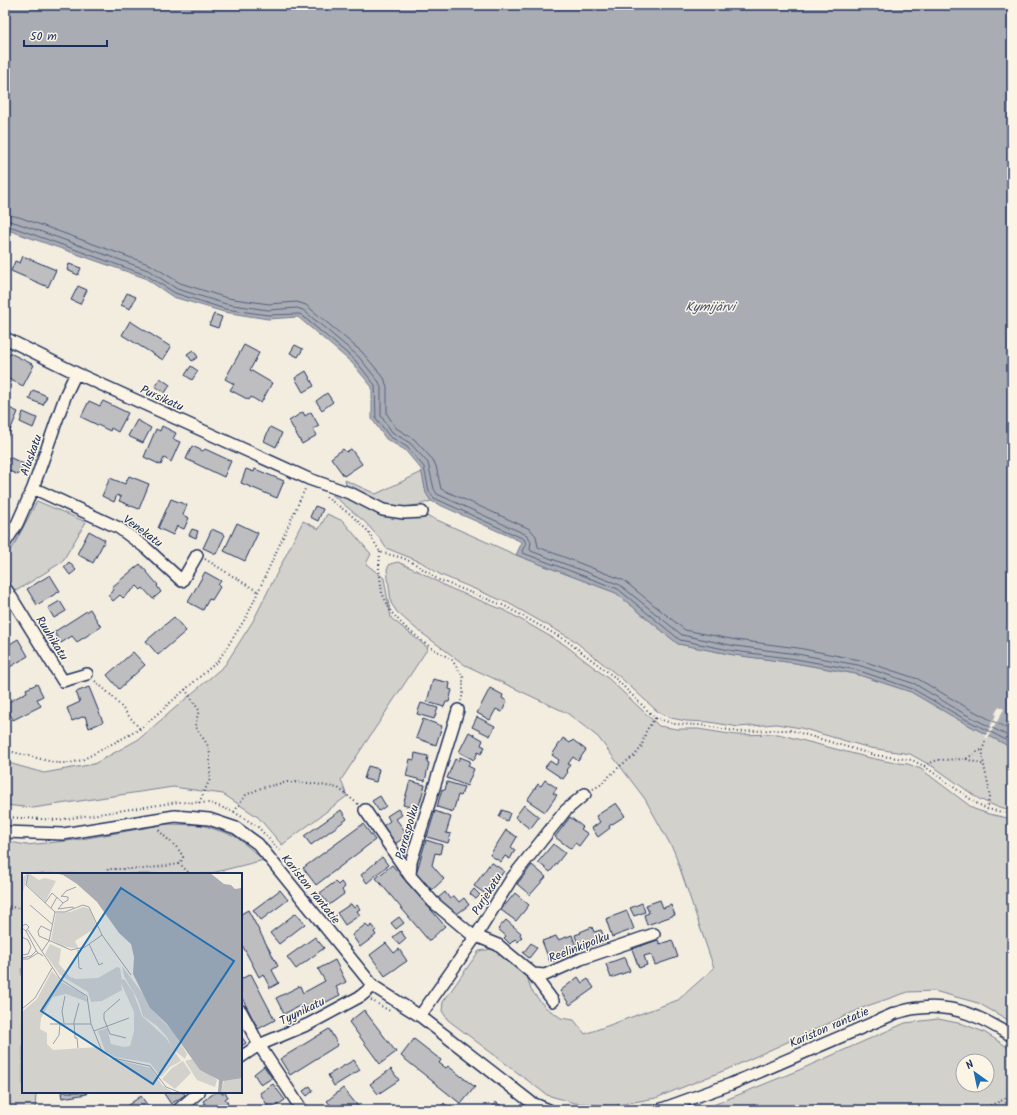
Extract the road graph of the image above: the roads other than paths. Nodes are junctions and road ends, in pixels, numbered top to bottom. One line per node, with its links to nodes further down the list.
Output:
1 (5, 338): 2 (street, Pursikatu)
2 (76, 373): 3 (street, Aluskatu); 4 (street, Pursikatu)
3 (32, 488): 5 (street, Aluskatu); 6 (street, Venekatu)
4 (422, 512)
5 (5, 543)
6 (197, 555)
7 (5, 588): 8 (street, Ruuhikatu)
8 (87, 674)
9 (458, 710): 13 (street, Parraspolku)
10 (585, 794): 15 (street, Purjekatu)
11 (365, 810): 13 (street)
12 (5, 832): 17 (street, Kariston rantatie)
13 (410, 876): 15 (street, Parraspolku)
14 (654, 934): 16 (street, Reelinkipolku)
15 (476, 936): 16 (street); 20 (street, Purjekatu)
16 (533, 974): 18 (street)
17 (373, 986): 20 (street, Kariston rantatie); 22 (street, Tyynikatu)
18 (553, 1000)
19 (242, 1012): 22 (street)
20 (420, 1016): 27 (street, Kariston rantatie)
21 (1012, 1036): 28 (street, Kariston rantatie)
22 (259, 1045): 23 (street, Tyynikatu); 26 (street)
23 (242, 1056)
24 (196, 1093): 25 (street)
25 (178, 1110)
26 (302, 1110)
27 (549, 1110)
28 (659, 1110)

